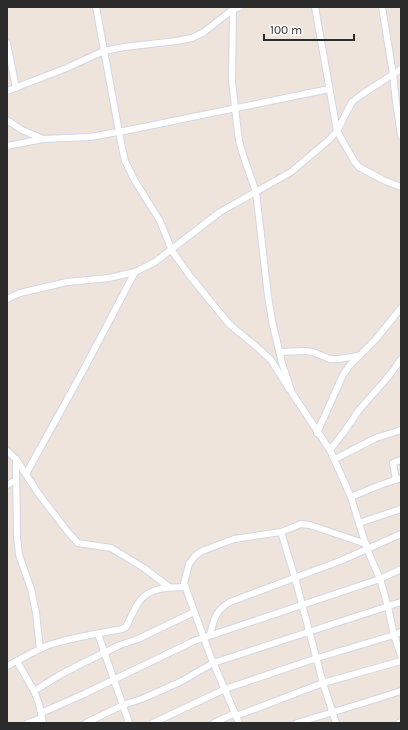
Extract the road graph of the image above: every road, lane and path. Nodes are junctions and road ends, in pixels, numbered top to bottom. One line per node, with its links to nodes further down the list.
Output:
1 (96, 7): 7 (street)
2 (240, 7): 5 (street)
3 (315, 7): 11 (street)
4 (382, 7): 9 (street)
5 (232, 9): 7 (street); 13 (street)
6 (7, 43): 10 (street)
7 (104, 51): 10 (street); 16 (street)
8 (401, 69): 9 (street)
9 (393, 74): 15 (street); 17 (street)
10 (16, 88): 12 (street)
11 (329, 89): 13 (street); 15 (street)
12 (7, 91)
13 (235, 108): 16 (street); 21 (street)
14 (7, 120): 18 (street)
15 (337, 131): 20 (street); 21 (street)
16 (119, 132): 18 (street); 22 (street)
17 (401, 136)
18 (43, 139): 19 (street)
19 (7, 146)
20 (401, 187)
21 (256, 192): 22 (street); 26 (street)
22 (172, 251): 23 (street); 29 (street)
23 (135, 272): 24 (street); 37 (street)
24 (7, 299)
25 (401, 308): 27 (street)
26 (279, 352): 27 (street); 29 (street)
27 (359, 356): 31 (street)
28 (401, 359): 32 (street)
29 (292, 393): 31 (street)
30 (401, 430): 35 (street)
31 (317, 433): 32 (street)
32 (330, 450): 35 (street)
33 (7, 451): 34 (street)
34 (16, 459): 37 (street); 39 (street)
35 (335, 459): 41 (street)
36 (401, 460): 38 (street)
37 (26, 474): 51 (street)
38 (398, 479): 41 (street)
39 (16, 480): 40 (street); 61 (street)
40 (7, 485)
41 (351, 497): 43 (street)
42 (401, 509): 43 (street)
43 (359, 523): 46 (street)
44 (280, 532): 46 (street); 48 (street); 50 (street)
45 (401, 534): 46 (street)
46 (366, 546): 48 (street); 49 (street)
47 (401, 569): 49 (street)
48 (295, 578): 53 (street); 60 (street)
49 (380, 579): 53 (street); 54 (street)
50 (186, 587): 51 (street); 55 (street)
51 (170, 588): 58 (street)
52 (401, 602): 54 (street)
53 (303, 604): 56 (street); 60 (street)
54 (388, 607): 56 (street); 59 (street)
55 (194, 612): 60 (street); 62 (street)
56 (310, 632): 64 (street); 67 (street)
57 (401, 632): 59 (street)
58 (98, 634): 61 (street); 62 (street)
59 (394, 635): 63 (street); 64 (street)
60 (207, 637): 67 (street); 69 (street)
61 (40, 649): 65 (street)
62 (105, 653): 69 (street); 73 (street)
63 (401, 656)
64 (318, 658): 70 (street); 71 (street)
65 (17, 661): 68 (street); 73 (street)
66 (401, 661): 70 (street)
67 (213, 663): 71 (street); 74 (street)
68 (7, 666)
69 (114, 680): 74 (street); 77 (street)
70 (323, 682): 75 (street); 76 (street)
71 (225, 690): 76 (street); 81 (street)
72 (401, 690): 75 (street)
73 (34, 691): 77 (street)
74 (123, 705): 79 (street); 80 (street)
75 (333, 712): 84 (street); 85 (street)
76 (235, 715): 82 (street); 83 (street)
77 (42, 718): 78 (street)
78 (28, 723)
79 (86, 723)
80 (129, 723)
81 (153, 723)
82 (214, 723)
83 (239, 723)
84 (297, 723)
85 (336, 723)

